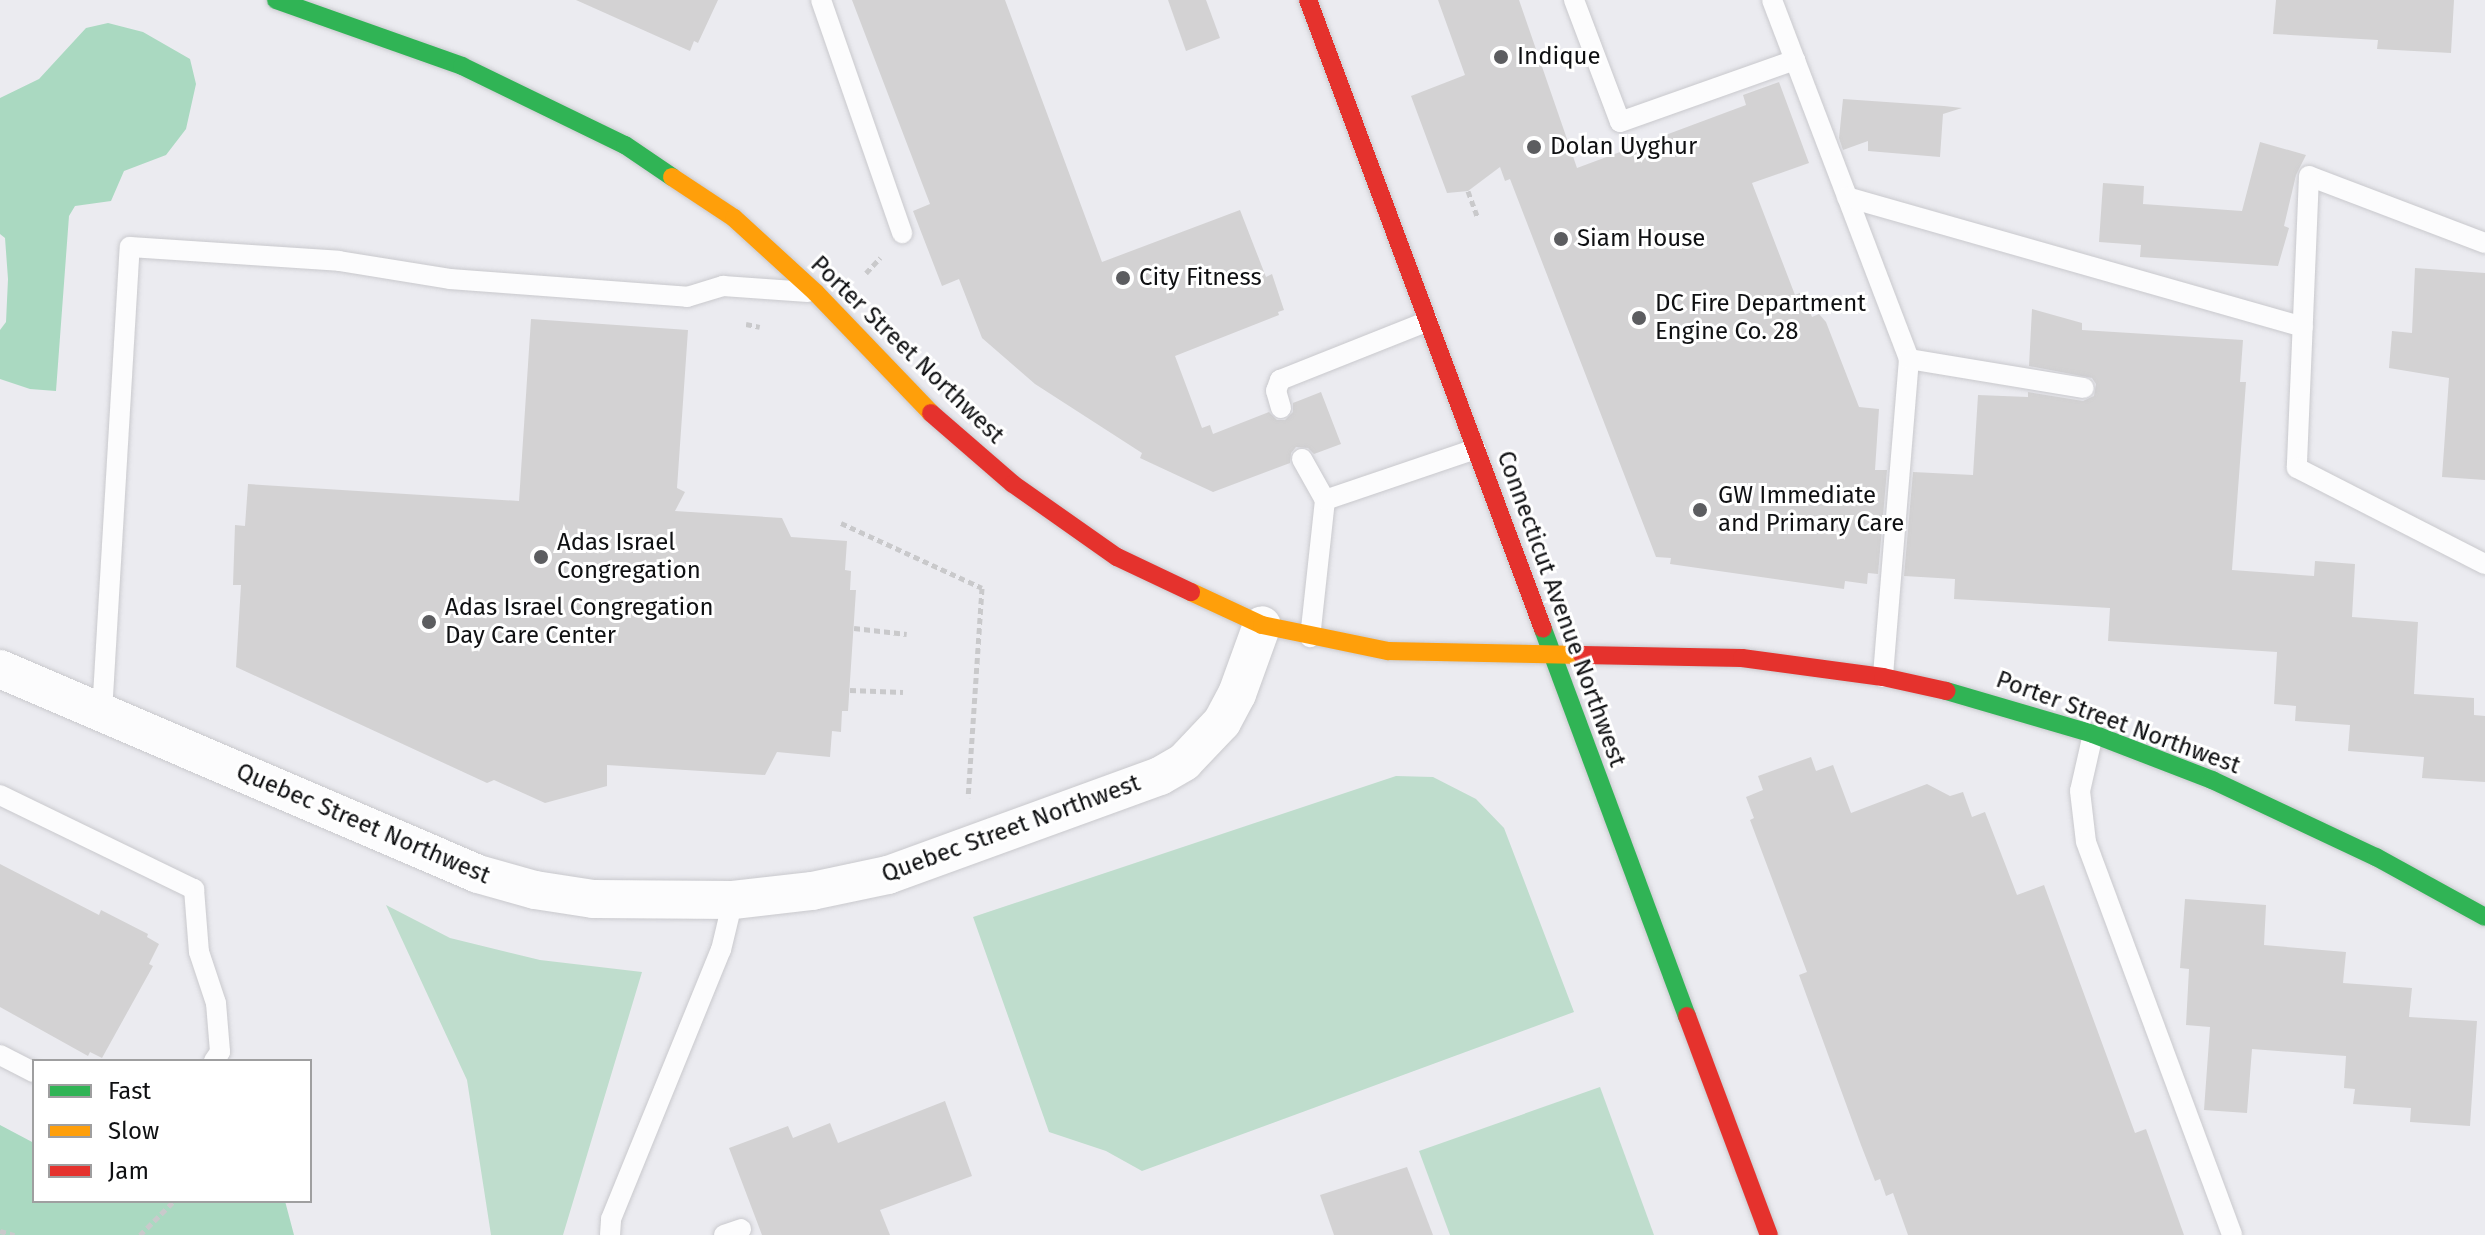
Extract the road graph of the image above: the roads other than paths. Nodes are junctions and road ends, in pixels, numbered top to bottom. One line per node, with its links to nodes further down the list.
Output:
1 (276, 0): 10 (main road, Porter Street Northwest)
2 (821, 0): 8 (lane)
3 (1308, 0): 11 (main road, Connecticut Avenue Northwest)
4 (1574, 0): 6 (lane)
5 (1772, 0): 6 (lane)
6 (1795, 60): 7 (lane)
7 (1847, 197): 12 (lane); 13 (lane)
8 (902, 233)
9 (2485, 243): 12 (lane)
10 (816, 293): 20 (main road, Porter Street Northwest); 25 (lane)
11 (1428, 321): 15 (lane); 16 (main road, Connecticut Avenue Northwest)
12 (2303, 327): 19 (lane)
13 (1909, 359): 14 (lane); 24 (lane)
14 (2084, 388)
15 (1281, 408)
16 (1476, 449): 18 (lane); 22 (main road, Connecticut Avenue Northwest)
17 (1302, 459): 18 (lane)
18 (1325, 500): 21 (lane)
19 (2485, 564)
20 (1262, 625): 21 (main road, Porter Street Northwest); 28 (street, Quebec Street Northwest)
21 (1310, 637): 22 (main road, Porter Street Northwest)
22 (1552, 652): 24 (main road, Porter Street Northwest); 34 (main road, Connecticut Avenue Northwest)
23 (0, 669): 25 (street, Quebec Street Northwest)
24 (1883, 677): 26 (main road, Porter Street Northwest)
25 (102, 713): 28 (street, Quebec Street Northwest)
26 (2093, 734): 29 (main road, Porter Street Northwest); 35 (lane)
27 (0, 795): 31 (lane)
28 (733, 900): 33 (lane)
29 (2485, 917)
30 (0, 1055): 32 (lane)
31 (215, 1059)
32 (32, 1071)
33 (610, 1235)
34 (1769, 1235)
35 (2232, 1235)

